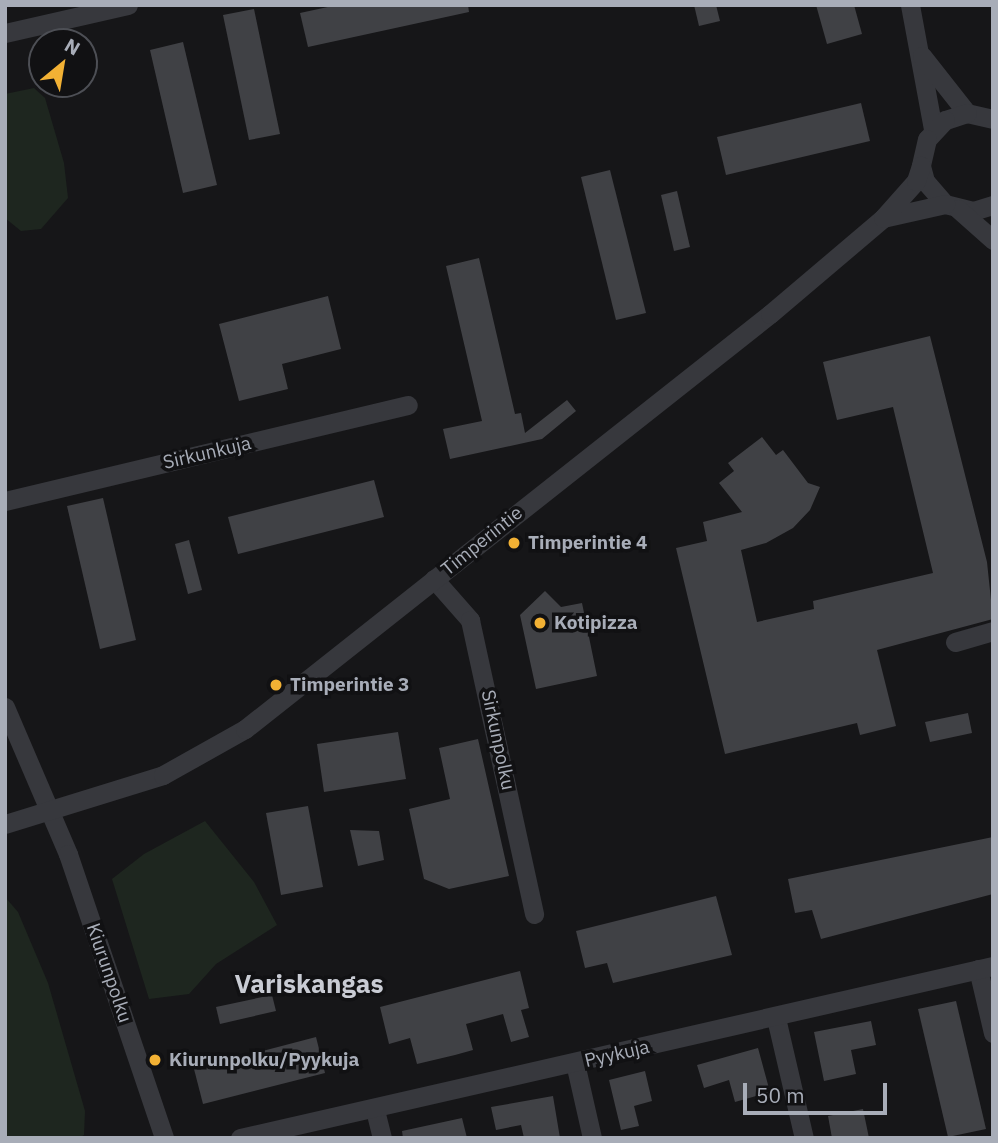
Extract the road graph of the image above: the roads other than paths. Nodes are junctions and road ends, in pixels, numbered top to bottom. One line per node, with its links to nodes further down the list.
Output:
1 (128, 5): 3 (street)
2 (910, 5): 4 (street)
3 (5, 33)
4 (920, 54): 5 (street); 7 (street)
5 (967, 113): 6 (street); 7 (street)
6 (993, 119)
7 (933, 129): 8 (street, Timperintie)
8 (921, 166): 10 (street); 11 (street, Timperintie)
9 (993, 205): 10 (street, Timperintie)
10 (951, 207): 11 (street, Timperintie); 12 (street)
11 (883, 218): 15 (street, Timperintie)
12 (993, 240)
13 (408, 405): 14 (street, Sirkunkuja)
14 (5, 501)
15 (435, 579): 19 (street, Timperintie); 21 (street, Sirkunpolku)
16 (993, 631): 17 (street)
17 (955, 642)
18 (5, 707): 19 (street, Kiurunpolku)
19 (50, 810): 20 (street, Timperintie); 27 (street, Kiurunpolku)
20 (5, 824)
21 (534, 914)
22 (985, 967): 23 (street, Pyykuja); 24 (street)
23 (776, 1018): 25 (street, Pyykuja); 31 (street)
24 (993, 1033)
25 (575, 1063): 26 (street, Pyykuja); 30 (street)
26 (375, 1110): 28 (street, Pyykuja); 29 (street)
27 (164, 1138)
28 (240, 1138)
29 (382, 1138)
30 (592, 1138)
31 (804, 1138)

